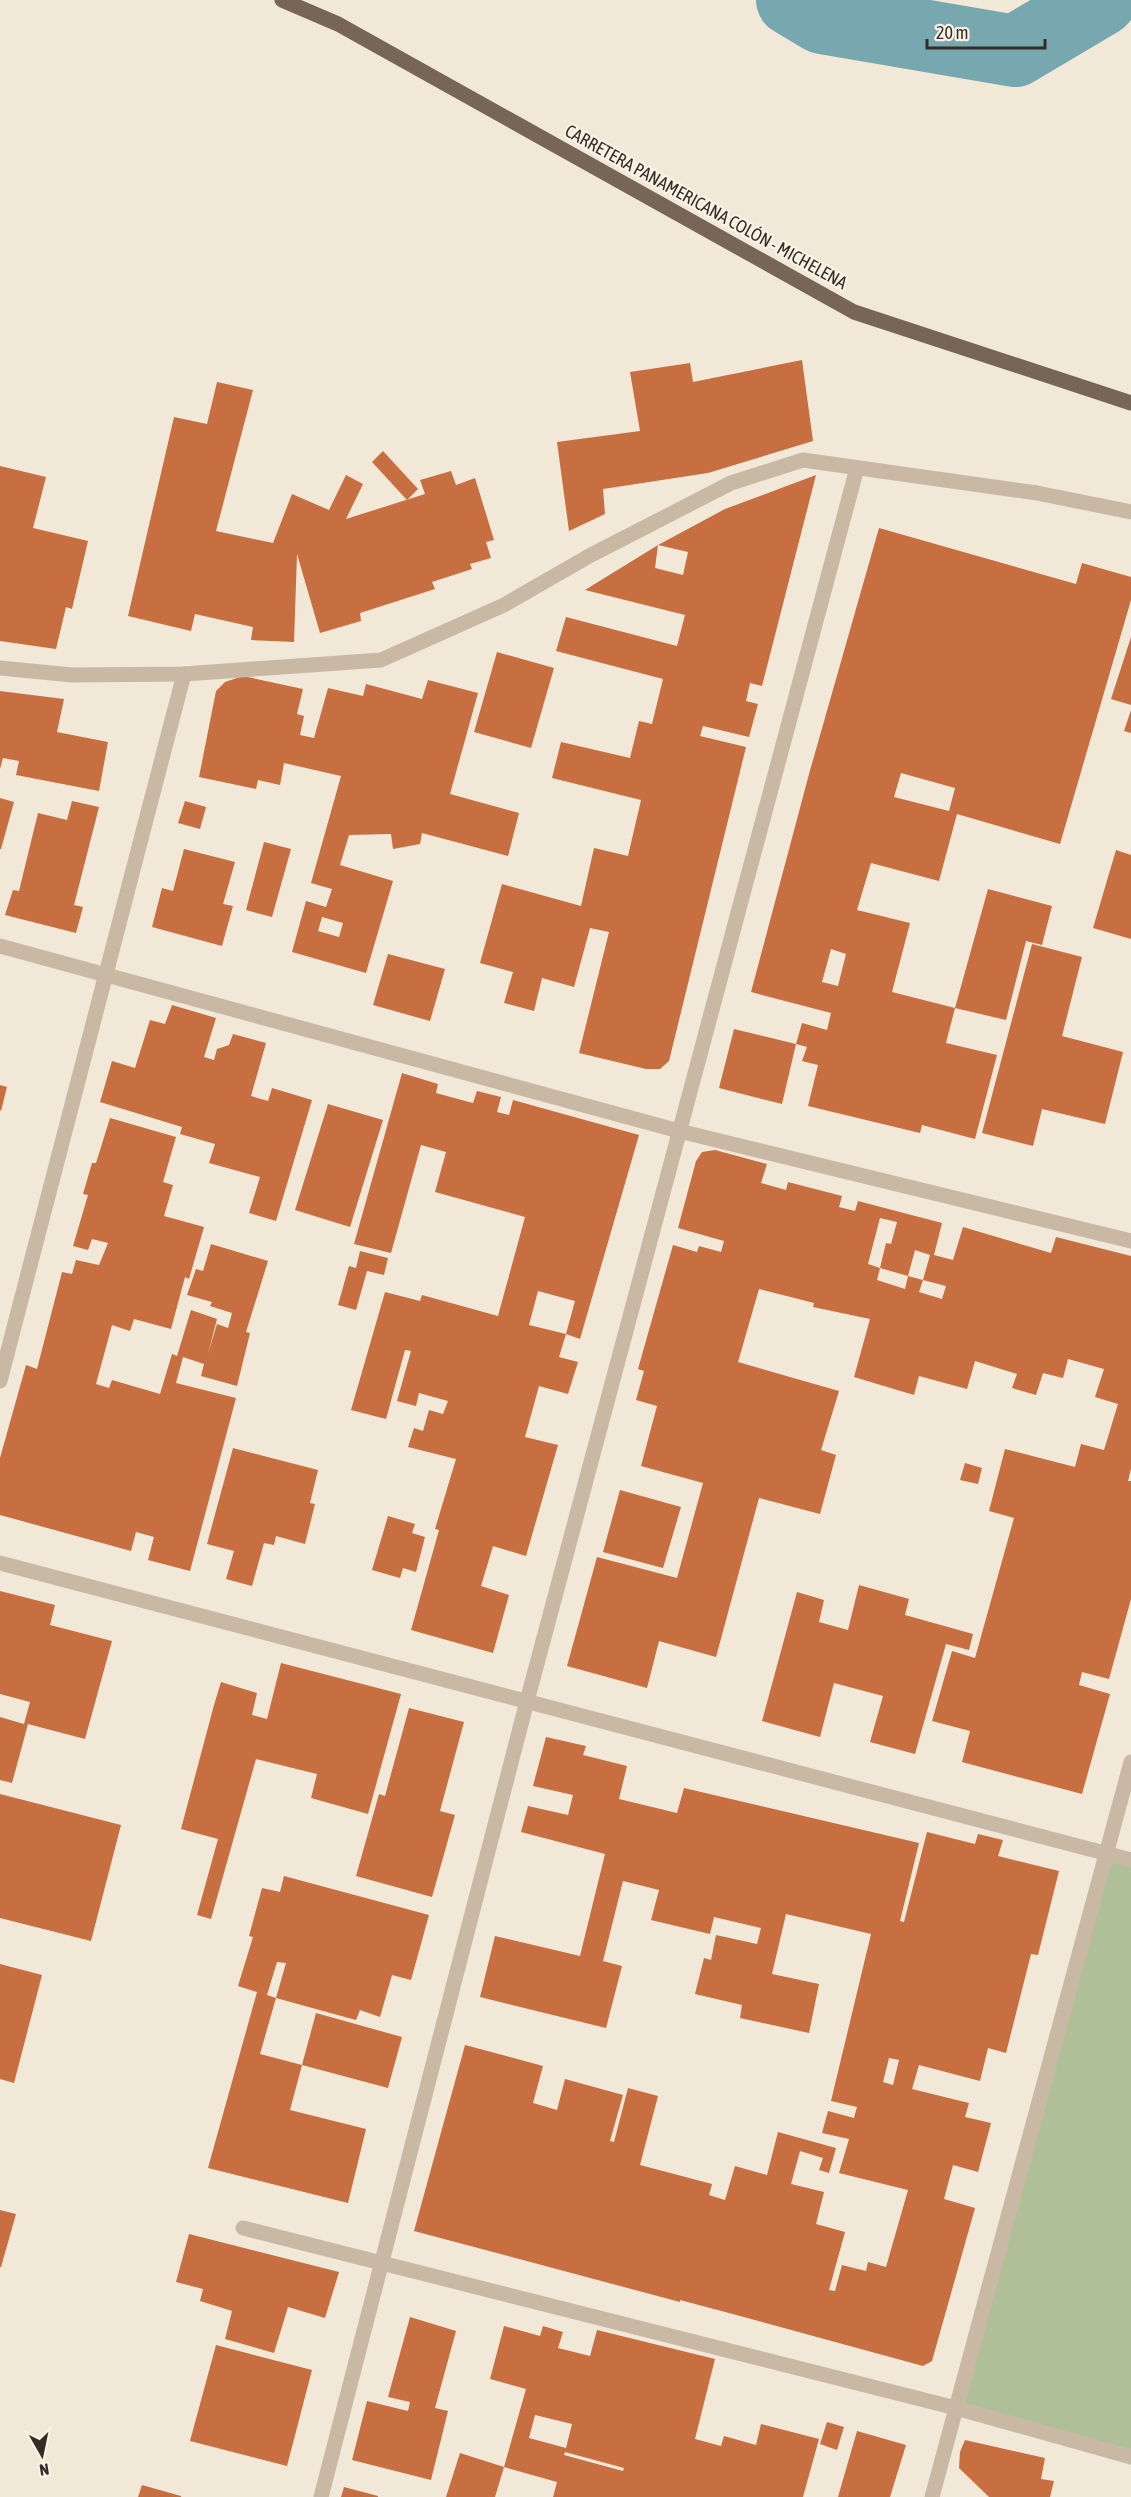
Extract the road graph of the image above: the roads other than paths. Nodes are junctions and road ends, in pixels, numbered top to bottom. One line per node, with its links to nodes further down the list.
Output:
1 (282, 0): 2 (main road, CARRETERA PANAMERICANA COLÓN - MICHELENA)
2 (1131, 403)
3 (857, 468): 4 (street); 6 (street); 9 (street)
4 (1131, 512)
5 (0, 668): 6 (street)
6 (184, 674): 8 (street)
7 (0, 946): 8 (street)
8 (105, 976): 9 (street); 11 (street)
9 (679, 1131): 10 (street); 13 (street)
10 (1131, 1241)
11 (0, 1381)
12 (0, 1563): 13 (street)
13 (527, 1701): 15 (street); 18 (street)
14 (1131, 1762): 15 (street)
15 (1107, 1855): 16 (street); 19 (street)
16 (1131, 1860)
17 (243, 2228): 18 (street)
18 (383, 2263): 19 (street); 21 (street)
19 (956, 2408): 20 (street); 22 (street)
20 (1131, 2457)
21 (321, 2497)
22 (932, 2497)

